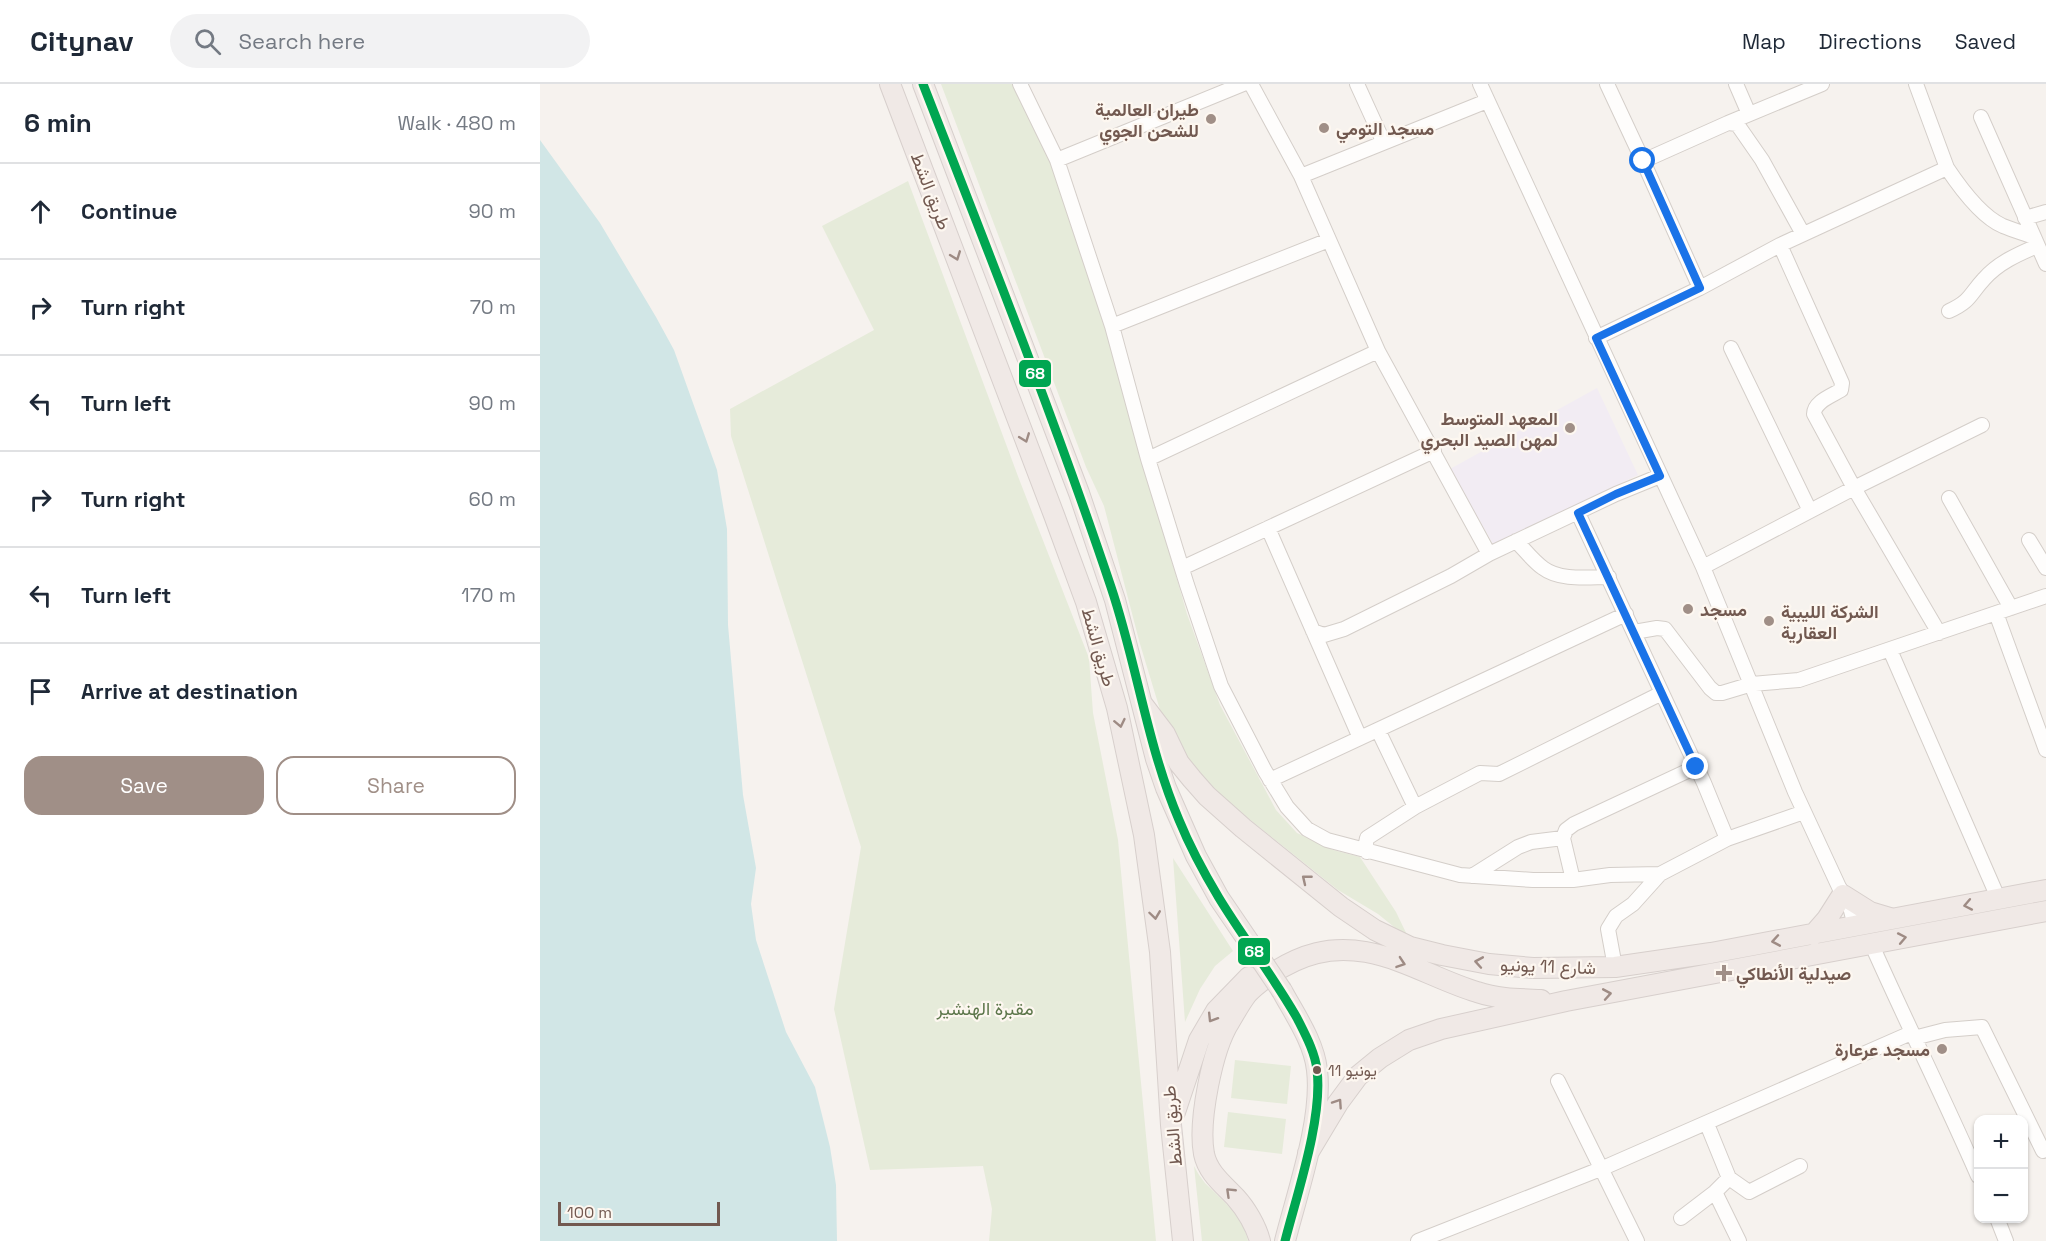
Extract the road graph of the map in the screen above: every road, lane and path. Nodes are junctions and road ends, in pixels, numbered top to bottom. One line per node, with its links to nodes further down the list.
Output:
1 (890, 84): 88 (highway, طريق الشط, one-way to 88)
2 (923, 84): 60 (highway, طريق الشط)
3 (1020, 84): 17 (street)
4 (1243, 84): 17 (street)
5 (1251, 84): 20 (street)
6 (1356, 84): 16 (street)
7 (1480, 84): 12 (street)
8 (1606, 84): 18 (street)
9 (1736, 84): 13 (street)
10 (1822, 84): 13 (street)
11 (1916, 84): 19 (street)
12 (1487, 101): 16 (street); 31 (street)
13 (1749, 114): 15 (street)
14 (1981, 117): 22 (street)
15 (1728, 123): 18 (street); 23 (street)
16 (1383, 141): 20 (street)
17 (1057, 160): 30 (street)
18 (1643, 161): 28 (street)
19 (1947, 168): 23 (street); 25 (street)
20 (1301, 176): 24 (street)
21 (2046, 212): 22 (street)
22 (2025, 218): 25 (street)
23 (1803, 234): 26 (street)
24 (1329, 240): 30 (street); 33 (street)
25 (2036, 241): 27 (street); 29 (street)
26 (1780, 245): 28 (street); 38 (street)
27 (2046, 264)
28 (1700, 288): 31 (street)
29 (1949, 311)
30 (1112, 326): 36 (street)
31 (1596, 338): 37 (street)
32 (1731, 348): 40 (street)
33 (1378, 351): 35 (street); 36 (street)
34 (1982, 425): 38 (street)
35 (1434, 451): 42 (street); 45 (street)
36 (1148, 459): 47 (street)
37 (1660, 476): 41 (street); 46 (street)
38 (1854, 488): 40 (street); 56 (street)
39 (1950, 498): 51 (street)
40 (1810, 511): 46 (street)
41 (1578, 513): 44 (street); 49 (street)
42 (1268, 528): 47 (street); 54 (street)
43 (2030, 540): 48 (street)
44 (1516, 541): 45 (street); 49 (street)
45 (1489, 554): 54 (street)
46 (1703, 567): 58 (street)
47 (1182, 568): 65 (street)
48 (2046, 568)
49 (1609, 578): 53 (street)
50 (2046, 596): 51 (street)
51 (2011, 608): 52 (street)
52 (1996, 613): 56 (street); 63 (street)
53 (1626, 614): 55 (street); 61 (street)
54 (1313, 631): 62 (street)
55 (1634, 632): 58 (street); 59 (street)
56 (1939, 633): 57 (street)
57 (1890, 650): 58 (street); 76 (street)
58 (1752, 684): 67 (street)
59 (1662, 693): 64 (street); 66 (street)
60 (1143, 705): 82 (highway, شارع 11 يونيو, one-way to 60); 90 (highway, طريق الشط, bridge)
61 (1378, 730): 62 (street); 66 (street)
62 (1360, 738): 65 (street)
63 (2046, 750)
64 (1696, 767): 68 (street); 69 (street)
65 (1270, 780): 70 (street)
66 (1414, 807): 70 (street)
67 (1804, 812): 69 (street); 75 (street)
68 (1563, 838): 72 (street); 73 (street)
69 (1727, 839): 71 (street)
70 (1367, 852): 72 (street)
71 (1660, 874): 73 (street); 83 (street)
72 (1472, 876): 73 (street)
73 (1573, 880)
74 (2046, 890): 76 (highway, شارع 11 يونيو)
75 (1842, 895): 78 (highway); 79 (street); 80 (highway)
76 (1999, 900): 78 (highway, شارع 11 يونيو, one-way to 78)
77 (2046, 911): 81 (highway, شارع 11 يونيو, one-way to 77)
78 (1899, 919): 79 (highway, شارع 11 يونيو)
79 (1848, 927): 80 (highway, شارع 11 يونيو)
80 (1813, 935): 83 (highway, شارع 11 يونيو, one-way to 83)
81 (1871, 944): 84 (highway, شارع 11 يونيو, one-way to 81); 85 (street)
82 (1410, 947): 83 (highway, شارع 11 يونيو, one-way to 82); 88 (highway, one-way to 88)
83 (1615, 967)
84 (1566, 1001): 90 (highway, شارع 11 يونيو, one-way to 84); 99 (highway, one-way to 84)
85 (1912, 1036): 87 (street); 89 (street); 93 (street)
86 (1558, 1081): 92 (street)
87 (1707, 1124): 92 (street); 94 (street)
88 (1171, 1125): 98 (highway, طريق الشط)
89 (2043, 1151)
90 (1308, 1153): 100 (highway)
91 (1800, 1166): 94 (street)
92 (1603, 1168): 101 (street); 102 (street)
93 (1975, 1169)
94 (1729, 1178): 95 (street)
95 (1715, 1192): 96 (street); 103 (street)
96 (1681, 1218)
97 (1999, 1223): 104 (street)
98 (1183, 1240)
99 (1260, 1241)
100 (1285, 1241)
101 (1419, 1241)
102 (1637, 1241)
103 (1740, 1241)
104 (2006, 1241)

